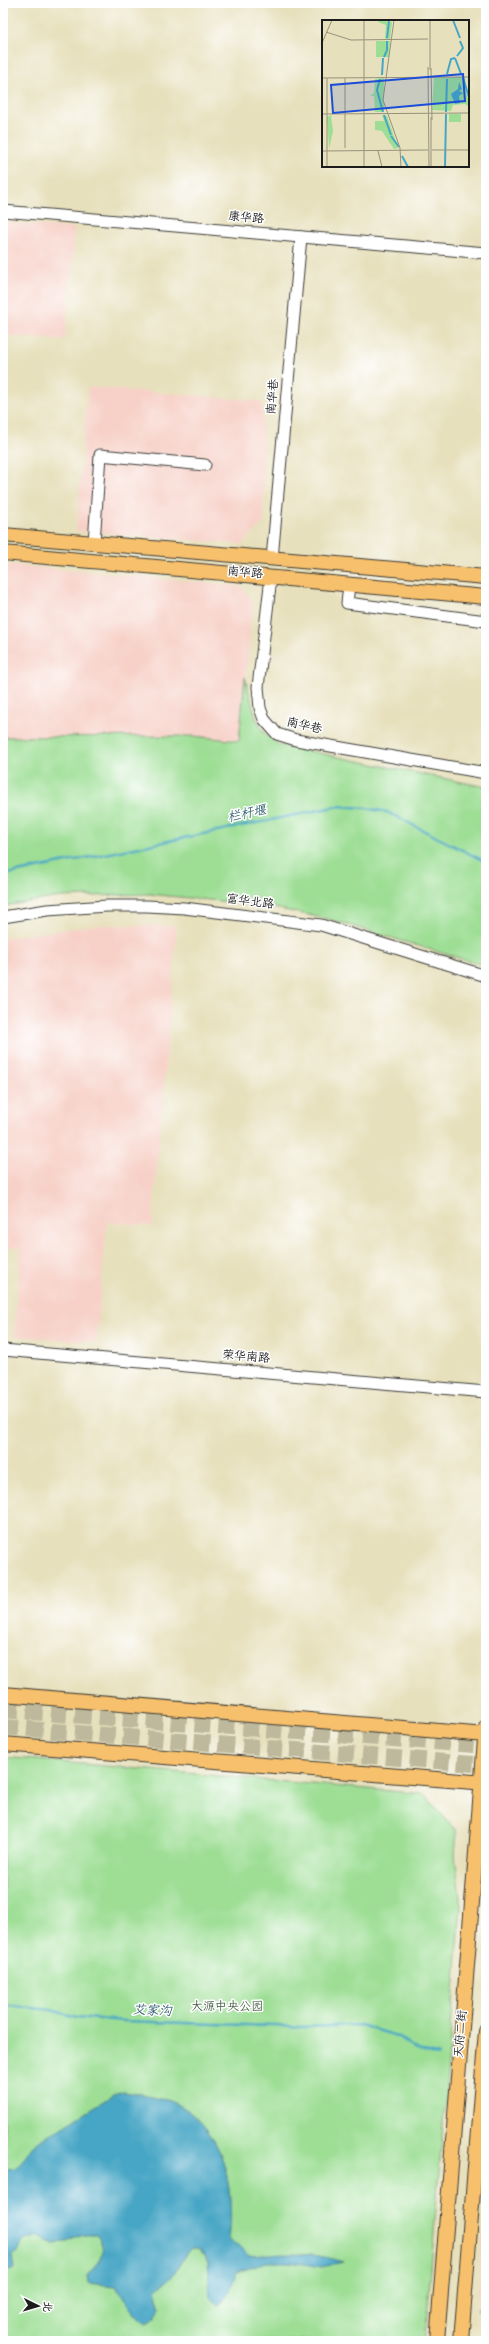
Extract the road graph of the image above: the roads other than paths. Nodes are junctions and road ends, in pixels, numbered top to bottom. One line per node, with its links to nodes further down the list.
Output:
1 (3, 211): 2 (street, 康华路)
2 (301, 237): 3 (street, 康华路); 8 (street, 南华巷)
3 (486, 253)
4 (205, 464): 6 (street)
5 (3, 535): 6 (main road, 南华路)
6 (94, 543): 8 (main road, 南华路)
7 (3, 553): 9 (main road, 南华路)
8 (272, 559): 10 (main road, 南华路)
9 (271, 577): 11 (main road, 南华路); 14 (street, 南华巷)
10 (486, 577)
11 (349, 584): 12 (main road, 南华路); 13 (street)
12 (486, 597)
13 (486, 621)
14 (486, 773)
15 (3, 917): 16 (street, 富华北路)
16 (486, 976)
17 (3, 1350): 18 (street, 荣华南路)
18 (486, 1392)
19 (3, 1694): 20 (main road)
20 (486, 1732): 22 (main road, 天府二街)
21 (3, 1744): 22 (main road)
22 (484, 1783): 24 (main road, 天府二街)
23 (486, 2032): 25 (main road, 天府二街)
24 (437, 2341)
25 (461, 2341)

